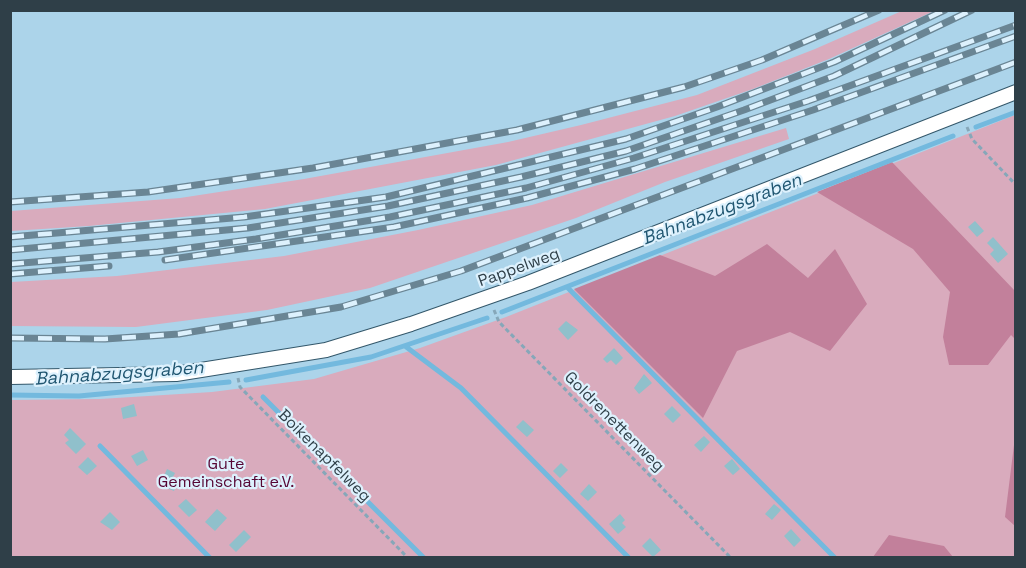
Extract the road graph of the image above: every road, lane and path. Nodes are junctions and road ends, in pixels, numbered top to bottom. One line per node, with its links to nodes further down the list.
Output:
1 (1016, 92): 2 (street, Pappelweg)
2 (962, 114): 3 (path); 4 (street, Pappelweg)
3 (1016, 185)
4 (488, 298): 5 (street, Pappelweg); 8 (path, Goldrenettenweg)
5 (234, 365): 6 (street, Pappelweg); 7 (path, Boikenapfelweg)
6 (10, 377)
7 (408, 558)
8 (731, 558)

